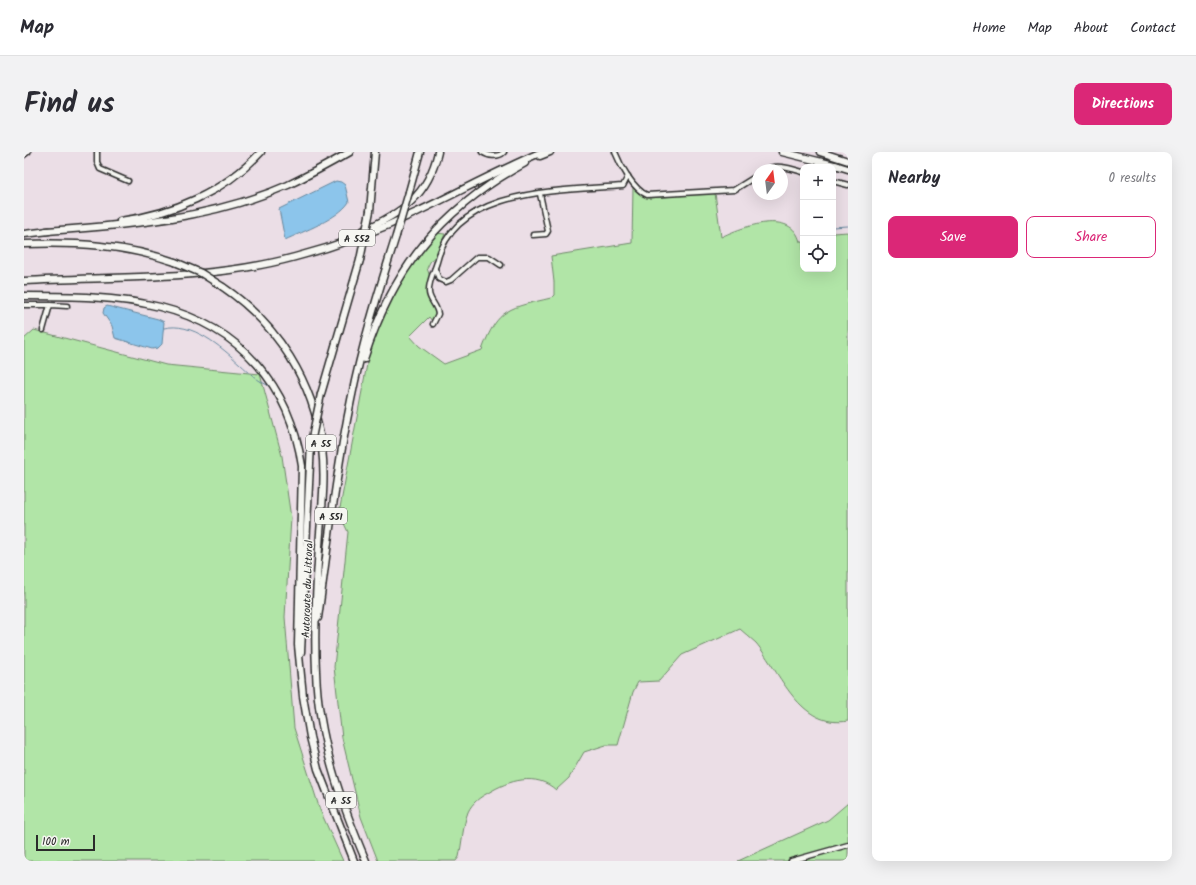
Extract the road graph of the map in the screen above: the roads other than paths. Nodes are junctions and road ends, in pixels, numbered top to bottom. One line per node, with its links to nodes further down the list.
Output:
1 (28, 152): 16 (street)
2 (97, 152): 24 (street)
3 (261, 152): 28 (highway)
4 (350, 152): 28 (highway)
5 (420, 152): 42 (highway, A 551, bridge)
6 (438, 152): 34 (highway)
7 (482, 152): 8 (street)
8 (504, 152)
9 (542, 152): 34 (highway, A 552)
10 (550, 152): 42 (highway)
11 (616, 152): 22 (street)
12 (782, 152): 18 (highway)
13 (796, 152): 18 (highway)
14 (820, 152): 17 (highway)
15 (375, 153): 44 (highway, A 551, bridge)
16 (24, 155)
17 (848, 160)
18 (838, 166): 20 (highway)
19 (788, 169): 21 (street)
20 (848, 169)
21 (800, 171)
22 (628, 176): 23 (street); 27 (street)
23 (752, 179)
24 (128, 181)
25 (836, 182): 26 (street)
26 (848, 186)
27 (540, 194): 30 (street); 33 (street)
28 (46, 231): 29 (highway)
29 (24, 234)
30 (533, 235)
31 (24, 244): 43 (highway, Autoroute du Littoral / A 55, bridge)
32 (501, 265): 33 (street)
33 (435, 269): 40 (street)
34 (156, 275): 35 (highway, A 552)
35 (24, 281)
36 (24, 296): 44 (highway, Autoroute du Littoral / A 55)
37 (24, 305): 38 (street)
38 (50, 305): 39 (street); 41 (street)
39 (67, 306)
40 (433, 324)
41 (43, 330)
42 (351, 400): 43 (highway, A 551)
43 (315, 632): 47 (highway, Autoroute du Littoral / A 55)
44 (300, 657): 46 (highway, Autoroute du Littoral / A 55)
45 (848, 845): 48 (street)
46 (354, 861)
47 (366, 861)
48 (791, 861)

